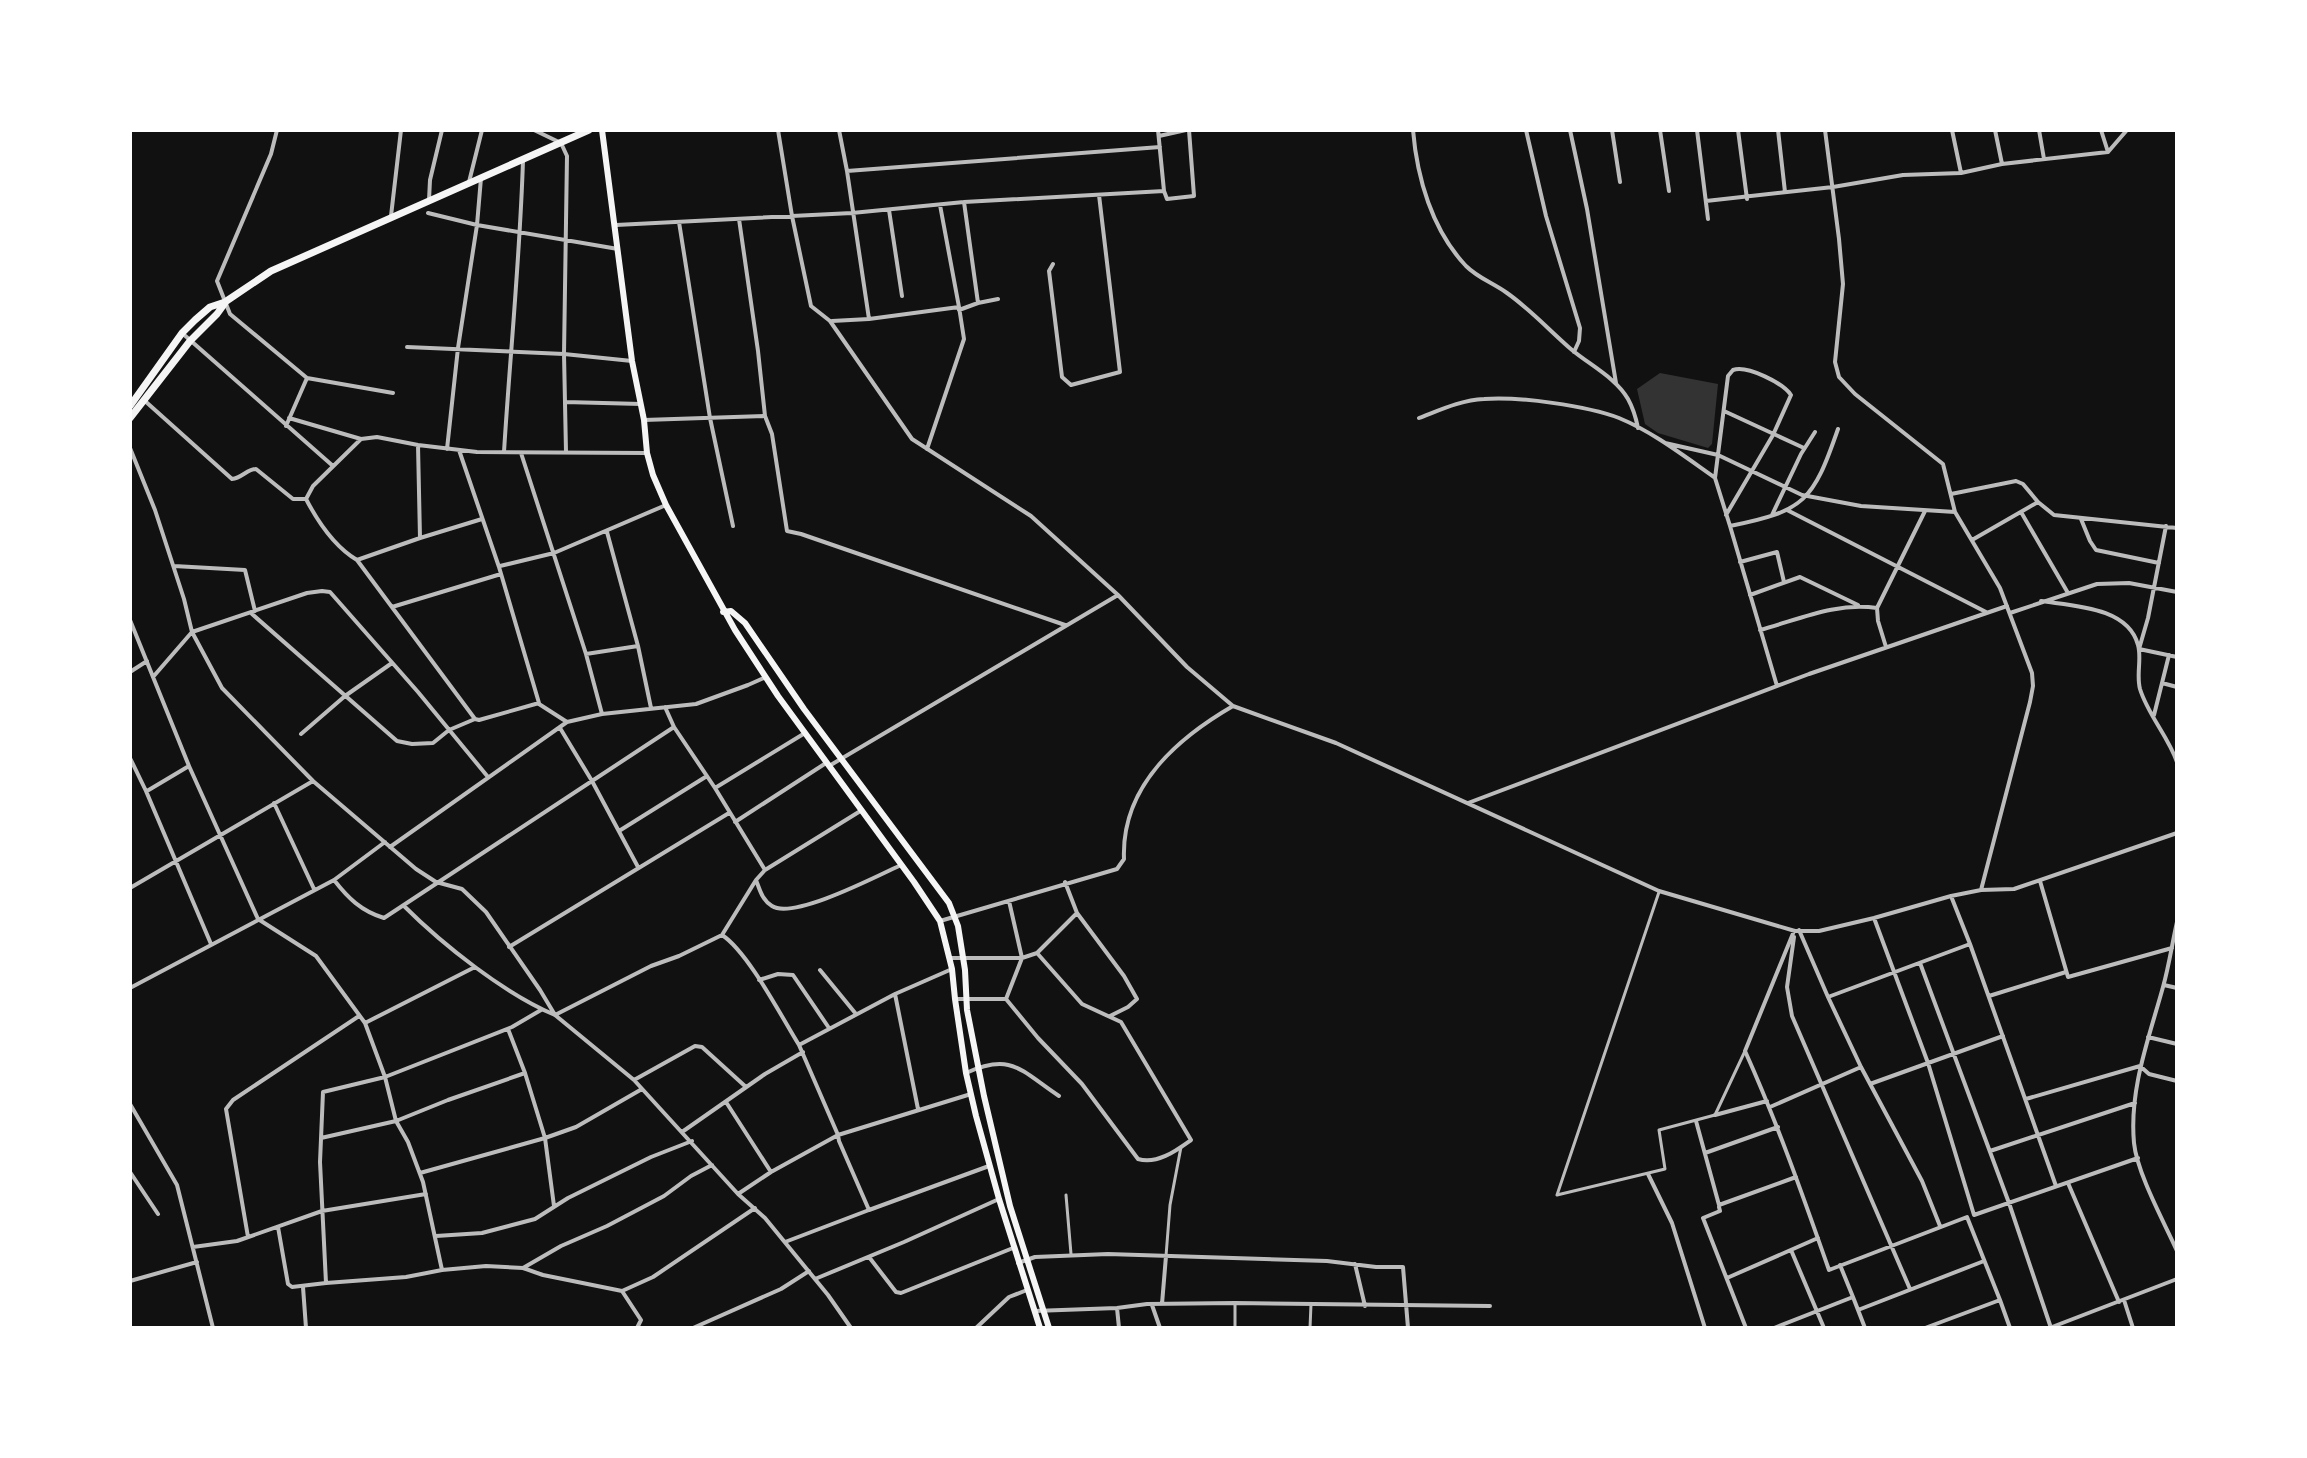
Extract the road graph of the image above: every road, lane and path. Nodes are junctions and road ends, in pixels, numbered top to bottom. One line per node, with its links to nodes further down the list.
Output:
1 (277, 130): 63 (street)
2 (401, 130): 50 (street)
3 (441, 130): 43 (street)
4 (482, 130): 36 (street)
5 (534, 130): 26 (street)
6 (589, 130): 26 (main road)
7 (602, 130): 56 (main road)
8 (778, 130): 51 (street)
9 (839, 130): 32 (street)
10 (1188, 130): 25 (street); 38 (street)
11 (1413, 130): 73 (street)
12 (1526, 130): 73 (street)
13 (1570, 130): 77 (street)
14 (1612, 130): 35 (street)
15 (1660, 130): 39 (street)
16 (1697, 130): 44 (street)
17 (1738, 130): 42 (street)
18 (1778, 130): 40 (street)
19 (1825, 130): 37 (street)
20 (1952, 130): 33 (street)
21 (1995, 130): 31 (street)
22 (2039, 130): 29 (street)
23 (2101, 130): 28 (street)
24 (2127, 130): 28 (street)
25 (1158, 133): 27 (street)
26 (561, 143): 30 (main road); 58 (street)
27 (1160, 147): 32 (street); 38 (street)
28 (2108, 152): 29 (street)
29 (2044, 159): 31 (street)
30 (523, 160): 34 (main road); 57 (street)
31 (2002, 164): 33 (street)
32 (847, 171): 49 (street)
33 (1961, 173): 37 (street)
34 (481, 178): 36 (main road); 55 (street)
35 (1620, 182)
36 (469, 183): 43 (main road)
37 (1833, 187): 40 (street); 112 (street)
38 (1164, 191): 41 (street)
39 (1669, 191)
40 (1785, 192): 42 (street)
41 (1099, 195): 45 (street); 60 (street)
42 (1747, 198): 44 (street)
43 (429, 200): 50 (main road)
44 (1706, 201): 53 (street)
45 (964, 202): 46 (street); 64 (street)
46 (940, 205): 47 (street); 65 (street)
47 (889, 210): 49 (street); 61 (street)
48 (428, 213): 55 (street)
49 (852, 213): 51 (street); 66 (street)
50 (391, 216): 63 (main road)
51 (792, 216): 52 (street); 67 (street)
52 (739, 219): 54 (street); 84 (street)
53 (1708, 219)
54 (679, 222): 56 (street); 87 (street)
55 (477, 225): 57 (street); 71 (street)
56 (616, 225): 59 (main road)
57 (521, 232): 58 (street); 72 (street)
58 (564, 238): 59 (street); 74 (street)
59 (619, 249): 75 (main road)
60 (1053, 264)
61 (902, 296)
62 (998, 299): 64 (street)
63 (225, 302): 68 (main road); 69 (main road); 76 (street)
64 (978, 303): 65 (street)
65 (959, 308): 66 (street); 101 (street)
66 (869, 319): 67 (street)
67 (830, 321): 101 (street)
68 (182, 333): 69 (street); 82 (main road)
69 (190, 341): 79 (main road); 90 (street)
70 (407, 347): 71 (street)
71 (458, 348): 72 (street); 100 (street)
72 (510, 352): 74 (street); 103 (street)
73 (1574, 352): 77 (street)
74 (564, 354): 75 (street); 80 (street)
75 (632, 361): 81 (main road)
76 (307, 378): 78 (street); 86 (street)
77 (1616, 385): 91 (street)
78 (393, 393)
79 (144, 400): 85 (main road); 114 (street)
80 (565, 402): 81 (street); 104 (street)
81 (641, 404): 89 (main road)
82 (130, 406)
83 (1724, 411): 94 (street); 94 (street); 107 (street)
84 (765, 416): 87 (street); 156 (street)
85 (130, 418)
86 (289, 418): 90 (street); 95 (street)
87 (710, 418): 89 (street); 125 (street)
88 (1419, 418): 91 (street)
89 (644, 420): 106 (main road)
90 (286, 426): 108 (street)
91 (1638, 428): 96 (street)
92 (1838, 429): 113 (street)
93 (1815, 432): 99 (street)
94 (1773, 435): 99 (street); 109 (street)
95 (361, 439): 97 (street); 108 (street)
96 (1663, 442): 107 (street); 110 (street)
97 (418, 445): 100 (street); 130 (street)
98 (130, 448): 136 (street)
99 (1804, 448): 111 (street)
100 (447, 449): 102 (street)
101 (927, 449): 144 (street)
102 (459, 450): 103 (street); 123 (street)
103 (504, 452): 105 (street)
104 (566, 452): 105 (street); 106 (street)
105 (521, 453): 132 (street)
106 (647, 453): 116 (main road)
107 (1718, 455): 109 (street); 110 (street)
108 (334, 466): 114 (street)
109 (1752, 471): 111 (street); 121 (street)
110 (1715, 478): 121 (street)
111 (1784, 486): 113 (street); 122 (street)
112 (1951, 494): 115 (street); 119 (street)
113 (1808, 496): 117 (street); 118 (street)
114 (306, 499): 133 (street)
115 (2038, 502): 120 (street); 124 (street)
116 (666, 505): 129 (street); 152 (main road)
117 (1787, 510): 122 (street); 137 (street)
118 (1925, 511): 119 (street); 137 (street)
119 (1955, 512): 131 (street)
120 (2021, 512): 131 (street); 143 (street)
121 (1726, 515): 126 (street)
122 (1772, 516): 126 (street)
123 (482, 519): 130 (street); 138 (street)
124 (2081, 519): 127 (street); 135 (street)
125 (733, 526)
126 (1730, 526): 134 (street)
127 (2166, 526): 128 (street); 135 (street)
128 (2177, 528)
129 (607, 532): 132 (street); 159 (street)
130 (420, 538): 133 (street)
131 (1972, 540): 148 (street)
132 (554, 553): 138 (street); 162 (street)
133 (357, 560): 149 (street)
134 (1740, 562): 140 (street); 145 (street)
135 (2159, 563): 141 (street)
136 (174, 566): 151 (street); 158 (street)
137 (1896, 566): 150 (street); 153 (street)
138 (499, 567): 139 (street)
139 (501, 574): 149 (street); 174 (street)
140 (1784, 582): 145 (street); 147 (street)
141 (2154, 587): 142 (street); 143 (street); 161 (street)
142 (2177, 592)
143 (2068, 593): 146 (street)
144 (1118, 595): 156 (street); 175 (street)
145 (1750, 595): 157 (street)
146 (2041, 601): 154 (street); 161 (street)
147 (1859, 605): 150 (street); 157 (street)
148 (2007, 606): 153 (street); 154 (street)
149 (391, 607): 180 (street)
150 (1877, 608): 160 (street)
151 (253, 612): 158 (street); 166 (street); 173 (street)
152 (723, 612): 169 (main road); 188 (main road)
153 (1986, 612): 160 (street)
154 (2010, 613): 219 (street)
155 (130, 620): 165 (street)
156 (1065, 625): 188 (street)
157 (1760, 630): 171 (street)
158 (192, 632): 168 (street); 194 (street)
159 (638, 646): 162 (street); 177 (street)
160 (1886, 647): 171 (street)
161 (2139, 649): 163 (street); 179 (street)
162 (586, 654): 178 (street)
163 (2169, 655): 164 (street); 170 (street)
164 (2177, 657)
165 (147, 661): 167 (street); 168 (street)
166 (392, 663): 173 (street); 184 (street)
167 (130, 672)
168 (153, 677): 191 (street)
169 (766, 677): 176 (street); 185 (main road)
170 (2162, 683): 172 (street); 179 (street)
171 (1777, 686): 199 (street)
172 (2177, 687)
173 (345, 696): 184 (street); 186 (street)
174 (539, 703): 180 (street); 181 (street)
175 (1233, 706): 199 (street); 216 (street)
176 (665, 707): 177 (street); 182 (street)
177 (651, 708): 178 (street)
178 (602, 714): 181 (street)
179 (2154, 716): 189 (street)
180 (475, 719): 184 (street)
181 (567, 722): 183 (street)
182 (674, 727): 192 (street); 195 (street)
183 (560, 728): 193 (street); 195 (street)
184 (449, 730): 193 (street)
185 (805, 733): 190 (main road); 196 (street)
186 (301, 734)
187 (130, 758): 197 (street)
188 (843, 758): 190 (street); 225 (main road)
189 (2177, 762)
190 (828, 764): 200 (main road); 202 (street)
191 (189, 766): 197 (street); 205 (street)
192 (707, 776): 196 (street); 203 (street)
193 (488, 777): 207 (street)
194 (313, 781): 198 (street); 206 (street)
195 (592, 781): 203 (street); 215 (street)
196 (715, 788): 201 (street)
197 (146, 791): 208 (street)
198 (274, 803): 205 (street); 218 (street)
199 (1468, 803): 220 (street)
200 (862, 810): 209 (main road); 211 (street)
201 (729, 813): 202 (street); 210 (street)
202 (735, 822): 211 (street)
203 (619, 831): 210 (street)
204 (2177, 833): 214 (street)
205 (221, 834): 208 (street); 227 (street)
206 (385, 842): 207 (street); 212 (street)
207 (390, 847): 215 (street)
208 (177, 862): 217 (street); 233 (street)
209 (901, 865): 213 (street); 228 (main road)
210 (638, 867): 235 (street)
211 (765, 870): 213 (street)
212 (334, 880): 218 (street); 223 (street)
213 (756, 880): 232 (street)
214 (2040, 881): 219 (street); 245 (street)
215 (436, 882): 223 (street); 235 (street)
216 (1065, 882): 222 (street); 224 (street)
217 (130, 888)
218 (314, 889): 227 (street)
219 (1981, 890): 221 (street)
220 (1659, 891): 230 (street); 313 (street)
221 (1951, 896): 226 (street); 234 (street)
222 (1009, 901): 225 (street); 240 (street)
223 (404, 906): 242 (street)
224 (1077, 913): 237 (street); 261 (street)
225 (955, 917): 228 (street); 239 (main road)
226 (1874, 918): 230 (street); 246 (street)
227 (258, 919): 233 (street); 259 (street)
228 (940, 921): 238 (main road)
229 (2177, 922): 231 (street)
230 (1797, 931): 253 (street); 269 (street); 282 (street)
231 (2176, 932): 236 (street)
232 (722, 935): 247 (street); 260 (street)
233 (211, 944): 249 (street)
234 (1970, 944): 241 (street); 252 (street)
235 (509, 947): 260 (street)
236 (2172, 948): 245 (street); 248 (street)
237 (1037, 953): 240 (street); 261 (street)
238 (950, 958): 239 (street); 243 (main road)
239 (963, 958): 240 (street); 255 (main road)
240 (1022, 958): 256 (street)
241 (1920, 963): 246 (street); 271 (street)
242 (475, 967): 257 (street); 262 (street)
243 (952, 969): 251 (street); 254 (main road)
244 (820, 970): 258 (street)
245 (2066, 972): 252 (street)
246 (1894, 973): 253 (street); 272 (street)
247 (759, 980): 263 (street); 268 (street)
248 (2164, 985): 250 (street); 266 (street)
249 (130, 988)
250 (2177, 988)
251 (895, 994): 258 (street); 293 (street)
252 (1989, 996): 265 (street)
253 (1828, 997): 274 (street)
254 (955, 999): 255 (street); 277 (main road)
255 (967, 999): 256 (street); 275 (main road)
256 (1006, 999): 304 (street)
257 (541, 1010): 260 (street); 264 (street)
258 (856, 1014): 263 (street)
259 (360, 1015): 262 (street); 333 (street)
260 (555, 1015): 279 (street)
261 (1109, 1016): 304 (street)
262 (365, 1023): 278 (street)
263 (829, 1028): 268 (street)
264 (508, 1029): 276 (street); 278 (street)
265 (2003, 1036): 271 (street); 287 (street)
266 (2148, 1037): 267 (street); 273 (street)
267 (2177, 1044)
268 (799, 1045): 270 (street)
269 (1745, 1051): 288 (street); 294 (street)
270 (803, 1052): 283 (street); 299 (street)
271 (1955, 1055): 272 (street); 305 (street)
272 (1928, 1063): 281 (street); 328 (street)
273 (2140, 1066): 280 (street); 287 (street); 290 (street)
274 (1861, 1067): 281 (street); 282 (street)
275 (978, 1068): 277 (street); 286 (street); 344 (main road)
276 (525, 1073): 295 (street); 302 (street)
277 (966, 1073): 285 (main road)
278 (385, 1077): 295 (street); 301 (street)
279 (634, 1080): 283 (street); 284 (street)
280 (2177, 1081)
281 (1870, 1084): 330 (street)
282 (1821, 1085): 292 (street); 336 (street)
283 (746, 1087): 289 (street)
284 (642, 1089): 298 (street); 302 (street)
285 (971, 1094): 293 (street); 309 (main road)
286 (1059, 1096)
287 (2026, 1099): 300 (street)
288 (1767, 1101): 292 (street); 294 (street)
289 (726, 1102): 298 (street); 311 (street)
290 (2135, 1103): 300 (street); 307 (street)
291 (130, 1104): 337 (street)
292 (1770, 1107): 297 (street)
293 (918, 1109): 299 (street)
294 (1715, 1115): 296 (street)
295 (396, 1121): 301 (street); 312 (street)
296 (1696, 1121): 306 (street); 313 (street)
297 (1778, 1127): 306 (street); 314 (street)
298 (682, 1132): 303 (street)
299 (838, 1135): 311 (street); 325 (street)
300 (2038, 1135): 305 (street); 316 (street)
301 (321, 1138): 326 (street)
302 (545, 1138): 312 (street); 323 (street)
303 (692, 1141): 308 (street); 323 (street)
304 (1181, 1147): 342 (street)
305 (1990, 1151): 321 (street)
306 (1705, 1153): 322 (street)
307 (2138, 1158): 315 (street); 340 (street)
308 (712, 1165): 318 (street); 350 (street)
309 (989, 1166): 320 (main road); 325 (street)
310 (130, 1172): 327 (street)
311 (771, 1172): 318 (street)
312 (420, 1173): 317 (street)
313 (1648, 1174): 390 (street)
314 (1796, 1177): 322 (street); 334 (street)
315 (2068, 1182): 316 (street); 364 (street)
316 (2056, 1186): 321 (street)
317 (426, 1194): 326 (street); 332 (street)
318 (738, 1194): 324 (street)
319 (1066, 1195): 341 (street)
320 (999, 1199): 338 (main road); 343 (street)
321 (2009, 1203): 328 (street); 397 (street)
322 (1719, 1205): 353 (street)
323 (554, 1207): 332 (street)
324 (755, 1208): 335 (street); 361 (street)
325 (869, 1210): 335 (street)
326 (322, 1211): 331 (street); 357 (street)
327 (158, 1214)
328 (1974, 1215): 329 (street)
329 (1967, 1217): 330 (street); 345 (street)
330 (1940, 1226): 336 (street)
331 (278, 1227): 333 (street); 358 (street)
332 (436, 1236): 351 (street)
333 (248, 1237): 337 (street)
334 (1818, 1238): 339 (street); 349 (street)
335 (785, 1242): 352 (street)
336 (1892, 1244): 349 (street); 359 (street)
337 (193, 1247): 346 (street)
338 (1013, 1248): 343 (street); 347 (main road)
339 (1791, 1250): 353 (street); 376 (street)
340 (2177, 1251)
341 (1071, 1254): 342 (street); 344 (street)
342 (1166, 1256): 348 (street); 366 (street)
343 (869, 1257): 354 (street)
344 (1027, 1259): 347 (street); 373 (main road)
345 (1984, 1261): 359 (street); 363 (street)
346 (197, 1262): 356 (street); 377 (street)
347 (1018, 1263): 360 (main road)
348 (1355, 1264): 369 (street); 370 (street)
349 (1840, 1265): 362 (street)
350 (523, 1268): 351 (street); 361 (street)
351 (442, 1270): 357 (street)
352 (809, 1271): 354 (street); 380 (street)
353 (1727, 1278): 391 (street)
354 (815, 1279): 381 (street)
355 (2177, 1279): 364 (street)
356 (130, 1281)
357 (326, 1283): 358 (street)
358 (303, 1286): 378 (street)
359 (1910, 1289): 374 (street)
360 (1027, 1290): 375 (main road); 382 (street)
361 (622, 1291): 379 (street)
362 (1853, 1297): 374 (street); 376 (street)
363 (2000, 1300): 395 (street); 396 (street)
364 (2122, 1301): 397 (street); 398 (street)
365 (1235, 1303): 366 (street); 367 (street); 387 (street)
366 (1162, 1304): 368 (street)
367 (1311, 1304): 369 (street); 388 (street)
368 (1152, 1305): 372 (street); 386 (street)
369 (1365, 1306): 370 (street)
370 (1407, 1306): 371 (street); 389 (street)
371 (1490, 1306)
372 (1117, 1308): 373 (street); 385 (street)
373 (1043, 1310): 375 (street); 384 (main road)
374 (1858, 1310): 394 (street)
375 (1034, 1311): 383 (main road)
376 (1817, 1311): 392 (street); 393 (street)
377 (213, 1328)
378 (306, 1328)
379 (637, 1328)
380 (693, 1328)
381 (851, 1328)
382 (976, 1328)
383 (1040, 1328)
384 (1049, 1328)
385 (1119, 1328)
386 (1160, 1328)
387 (1235, 1328)
388 (1310, 1328)
389 (1408, 1328)
390 (1705, 1328)
391 (1746, 1328)
392 (1774, 1328)
393 (1824, 1328)
394 (1865, 1328)
395 (1925, 1328)
396 (2010, 1328)
397 (2051, 1328)
398 (2133, 1328)

